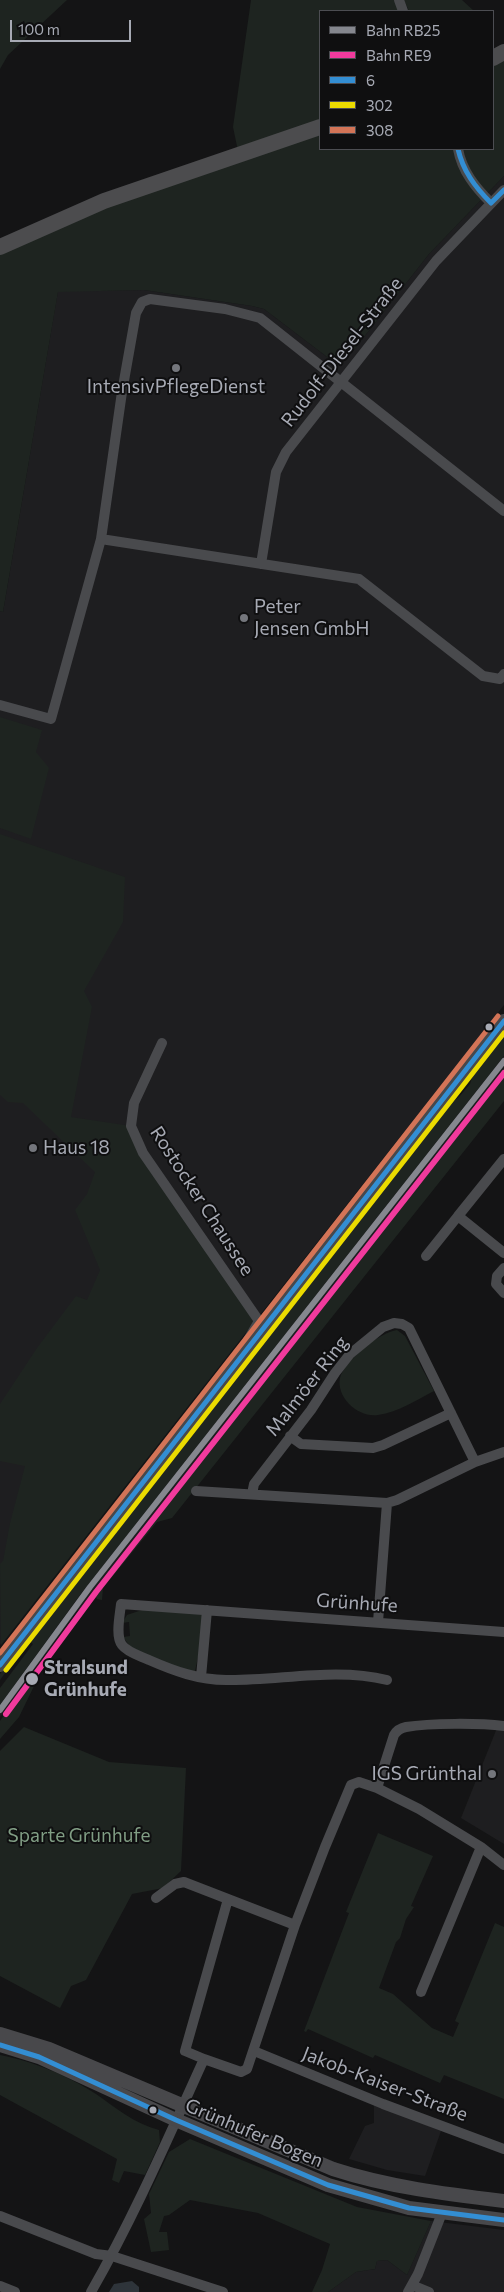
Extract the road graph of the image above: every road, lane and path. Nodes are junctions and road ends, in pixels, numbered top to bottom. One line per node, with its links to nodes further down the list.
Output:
1 (319, 127): 5 (highway)
2 (458, 150): 4 (street)
3 (504, 190): 4 (street, Rudolf-Diesel-Straße)
4 (491, 203): 6 (street, Rudolf-Diesel-Straße)
5 (0, 247)
6 (340, 382): 7 (street); 8 (street); 9 (street, Rudolf-Diesel-Straße)
7 (504, 512)
8 (100, 539): 9 (street); 11 (street)
9 (261, 564): 10 (street)
10 (504, 674)
11 (0, 705)
12 (504, 1021): 20 (main road, Rostocker Chaussee)
13 (162, 1043): 20 (street, Rostocker Chaussee)
14 (504, 1159): 15 (street)
15 (458, 1216): 16 (street); 17 (street)
16 (504, 1253)
17 (426, 1256)
18 (504, 1268): 19 (street)
19 (504, 1293)
20 (229, 1374): 31 (main road, Rostocker Chaussee)
21 (451, 1412): 22 (street); 22 (street, Malmöer Ring); 24 (street, Malmöer Ring)
22 (290, 1436): 26 (street, Malmöer Ring)
23 (504, 1452): 24 (street)
24 (475, 1462): 27 (street)
25 (196, 1491): 26 (street)
26 (252, 1494): 27 (street)
27 (387, 1503): 29 (street)
28 (207, 1610): 29 (street, Grünhufe); 32 (street); 32 (street, Grünhufe)
29 (378, 1622): 30 (street, Grünhufe)
30 (504, 1632)
31 (1, 1660)
32 (201, 1677): 33 (street, Grünhufe)
33 (387, 1680)
34 (504, 1726): 35 (street)
35 (377, 1788): 36 (street); 40 (street)
36 (481, 1847): 37 (street); 41 (street)
37 (504, 1865)
38 (156, 1898): 39 (street)
39 (228, 1899): 40 (street); 45 (street)
40 (295, 1924): 44 (street)
41 (421, 1992)
42 (0, 2034): 46 (main road, Grünhufer Bogen)
43 (0, 2045): 47 (main road, Grünhufer Bogen)
44 (254, 2051): 45 (street); 48 (street, Jakob-Kaiser-Straße)
45 (204, 2059): 46 (street)
46 (182, 2107): 47 (street); 49 (main road, Grünhufer Bogen)
47 (176, 2120): 50 (main road, Grünhufer Bogen); 53 (street)
48 (504, 2149)
49 (504, 2202)
50 (442, 2214): 52 (main road, Grünhufer Bogen); 55 (street)
51 (0, 2216): 53 (street)
52 (504, 2220)
53 (112, 2256): 57 (street); 58 (street)
54 (0, 2286): 56 (street)
55 (410, 2289): 59 (street)
56 (15, 2292)
57 (90, 2292)
58 (223, 2292)
59 (429, 2292)

